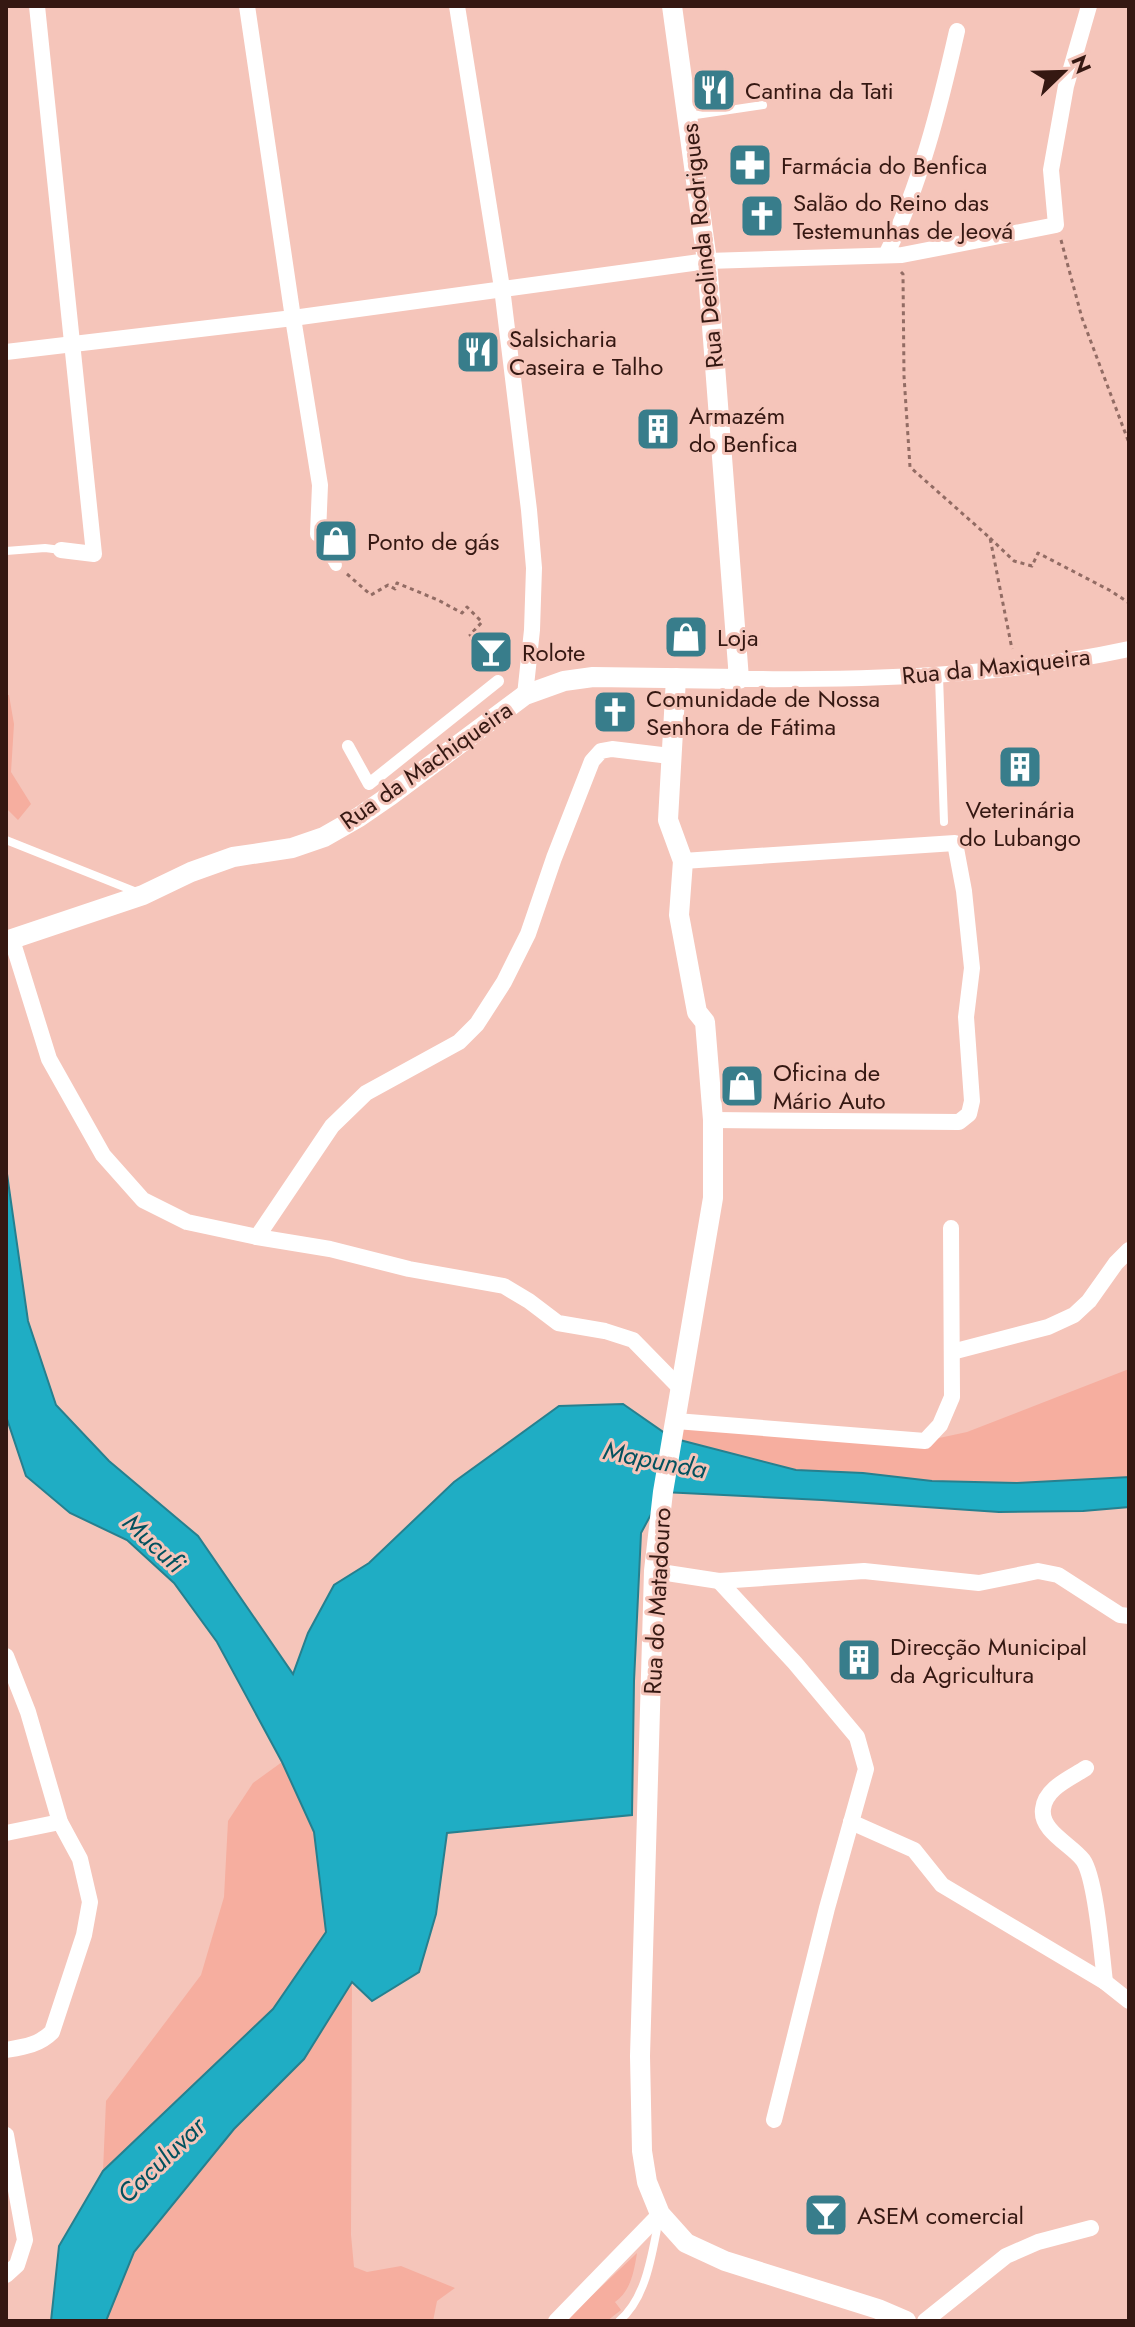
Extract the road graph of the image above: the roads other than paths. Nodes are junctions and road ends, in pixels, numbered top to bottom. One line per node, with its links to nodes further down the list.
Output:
1 (37, 6): 13 (street)
2 (247, 6): 12 (street)
3 (457, 6): 11 (street)
4 (672, 6): 8 (street, Rua Deolinda Rodrigues)
5 (1089, 6): 10 (street)
6 (957, 31): 10 (street)
7 (763, 105): 8 (lane)
8 (688, 117): 9 (street, Rua Deolinda Rodrigues)
9 (707, 261): 10 (street); 11 (street); 22 (street, Rua Deolinda Rodrigues)
10 (892, 261)
11 (502, 288): 12 (street); 25 (street)
12 (293, 318): 13 (street); 15 (street)
13 (71, 343): 14 (street); 16 (street)
14 (6, 352)
15 (318, 534): 18 (street)
16 (61, 550): 17 (lane)
17 (6, 551)
18 (336, 565)
19 (1129, 649): 20 (street, Rua da Maxiqueira)
20 (939, 676): 23 (street, Rua da Maxiqueira); 28 (lane)
21 (676, 678): 22 (street, Rua da Machiqueira); 25 (street, Rua da Machiqueira); 27 (street, Rua do Matadouro)
22 (739, 679): 23 (street, Rua da Machiqueira)
23 (814, 680)
24 (498, 681): 26 (street)
25 (525, 695): 31 (street, Rua da Machiqueira)
26 (348, 746)
27 (670, 756): 30 (street, Rua do Matadouro); 35 (street)
28 (944, 822)
29 (6, 840): 31 (lane)
30 (683, 861): 33 (street, Rua do Matadouro); 33 (street)
31 (143, 895): 32 (street, Rua da Machiqueira)
32 (9, 940): 35 (street)
33 (713, 1120): 38 (street, Rua do Matadouro)
34 (951, 1228): 37 (street)
35 (257, 1237): 38 (street)
36 (1129, 1250): 37 (street)
37 (952, 1352): 39 (street)
38 (681, 1389): 39 (street, Rua do Matadouro)
39 (674, 1430): 40 (street, Rua do Matadouro)
40 (654, 1571): 41 (street); 53 (street, Rua do Matadouro)
41 (719, 1581): 42 (street); 46 (street)
42 (1129, 1616)
43 (6, 1656): 45 (street)
44 (1086, 1768): 48 (street)
45 (60, 1822): 47 (street); 50 (street)
46 (851, 1822): 48 (street); 51 (street)
47 (6, 1833)
48 (1105, 1982): 49 (street)
49 (1129, 2001)
50 (6, 2050)
51 (774, 2120)
52 (6, 2135): 55 (street)
53 (660, 2214): 56 (street, Rua do Matadouro); 57 (street); 58 (lane)
54 (1091, 2228): 60 (street)
55 (6, 2275)
56 (877, 2315): 59 (street, Rua do Matadouro)
57 (556, 2321)
58 (619, 2321)
59 (906, 2321)
60 (925, 2321)

